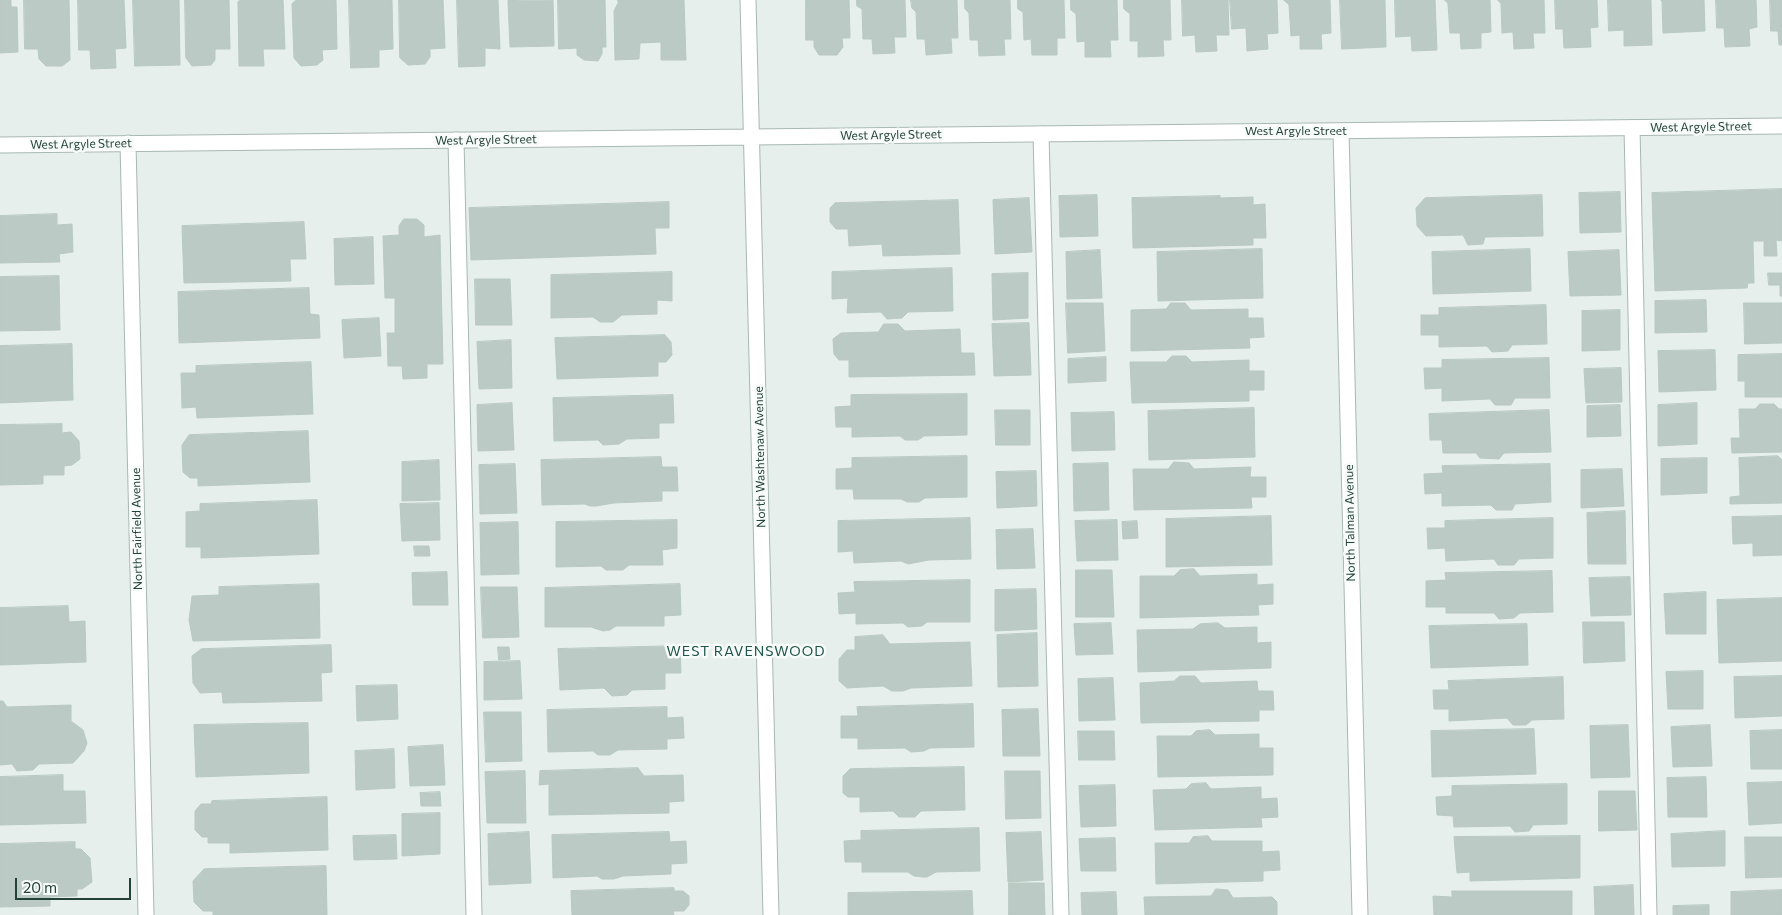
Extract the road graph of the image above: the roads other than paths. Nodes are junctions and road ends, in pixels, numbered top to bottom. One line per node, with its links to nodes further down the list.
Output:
1 (748, 0): 6 (street, North Washtenaw Avenue)
2 (1782, 126): 3 (street, West Argyle Street)
3 (1632, 128): 4 (street, West Argyle Street); 15 (street)
4 (1341, 131): 5 (street, West Argyle Street); 14 (street, North Talman Avenue)
5 (1041, 134): 6 (street, West Argyle Street); 13 (street)
6 (752, 137): 7 (street, West Argyle Street); 12 (street, North Washtenaw Avenue)
7 (456, 140): 8 (street, West Argyle Street); 11 (street)
8 (128, 143): 9 (street, West Argyle Street); 10 (street, North Fairfield Avenue)
9 (0, 145)
10 (146, 915)
11 (474, 915)
12 (771, 915)
13 (1061, 915)
14 (1360, 915)
15 (1649, 915)

